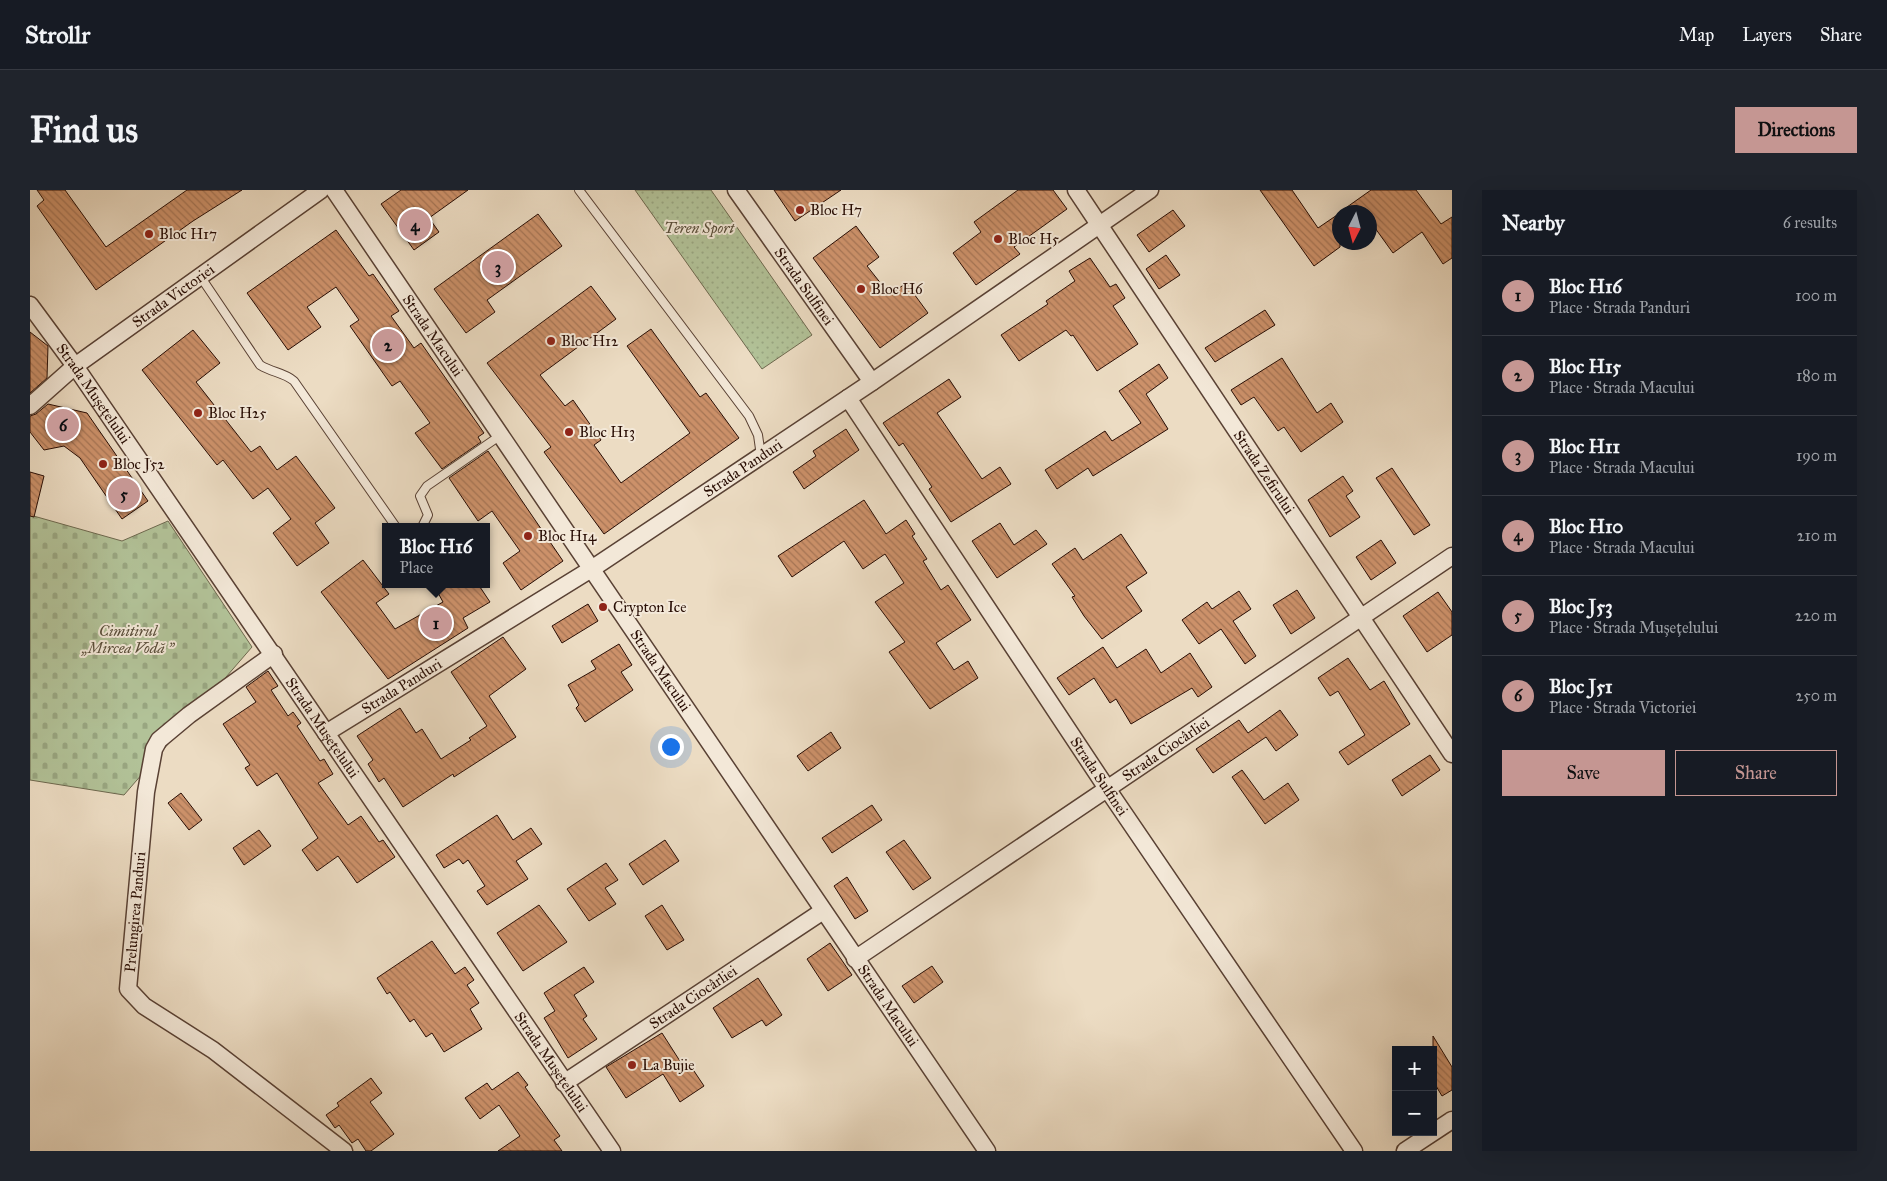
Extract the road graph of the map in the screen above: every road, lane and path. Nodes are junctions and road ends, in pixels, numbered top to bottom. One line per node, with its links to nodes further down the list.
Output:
1 (321, 190): 8 (street, Strada Victoriei)
2 (334, 190): 14 (street, Strada Macului)
3 (578, 190): 15 (lane)
4 (736, 190): 11 (street, Strada Sulfinei)
5 (1076, 190): 7 (street, Strada Zefirului)
6 (1150, 190): 7 (street, Strada Panduri)
7 (1098, 225): 11 (street, Strada Panduri); 20 (street, Strada Zefirului)
8 (200, 276): 10 (street, Strada Victoriei); 16 (lane)
9 (30, 305): 10 (street, Strada Mușețelului)
10 (75, 366): 13 (street, Strada Victoriei); 21 (street, Strada Mușețelului)
11 (872, 382): 12 (street, Strada Panduri)
12 (848, 398): 15 (street, Strada Panduri); 24 (street, Strada Sulfinei)
13 (30, 406)
14 (501, 434): 17 (lane); 19 (street, Strada Macului)
15 (760, 456): 19 (street, Strada Panduri)
16 (393, 523)
17 (424, 523)
18 (1452, 556): 20 (street, Strada Ciocârliei)
19 (593, 568): 22 (street, Strada Panduri); 25 (street, Strada Macului)
20 (1360, 618): 23 (street, Strada Zefirului); 24 (street, Strada Ciocârliei)
21 (274, 654): 22 (street, Strada Mușețelului); 29 (street, Prelungirea Panduri)
22 (326, 733): 27 (street, Strada Mușețelului)
23 (1452, 754)
24 (1108, 790): 26 (street, Strada Ciocârliei); 32 (street, Strada Sulfinei)
25 (823, 911): 26 (street, Strada Macului); 27 (street, Strada Ciocârliei)
26 (856, 960): 31 (street, Strada Macului)
27 (564, 1083): 30 (street, Strada Mușețelului)
28 (1452, 1120): 33 (street)
29 (344, 1151)
30 (612, 1151)
31 (987, 1151)
32 (1354, 1151)
33 (1405, 1151)

